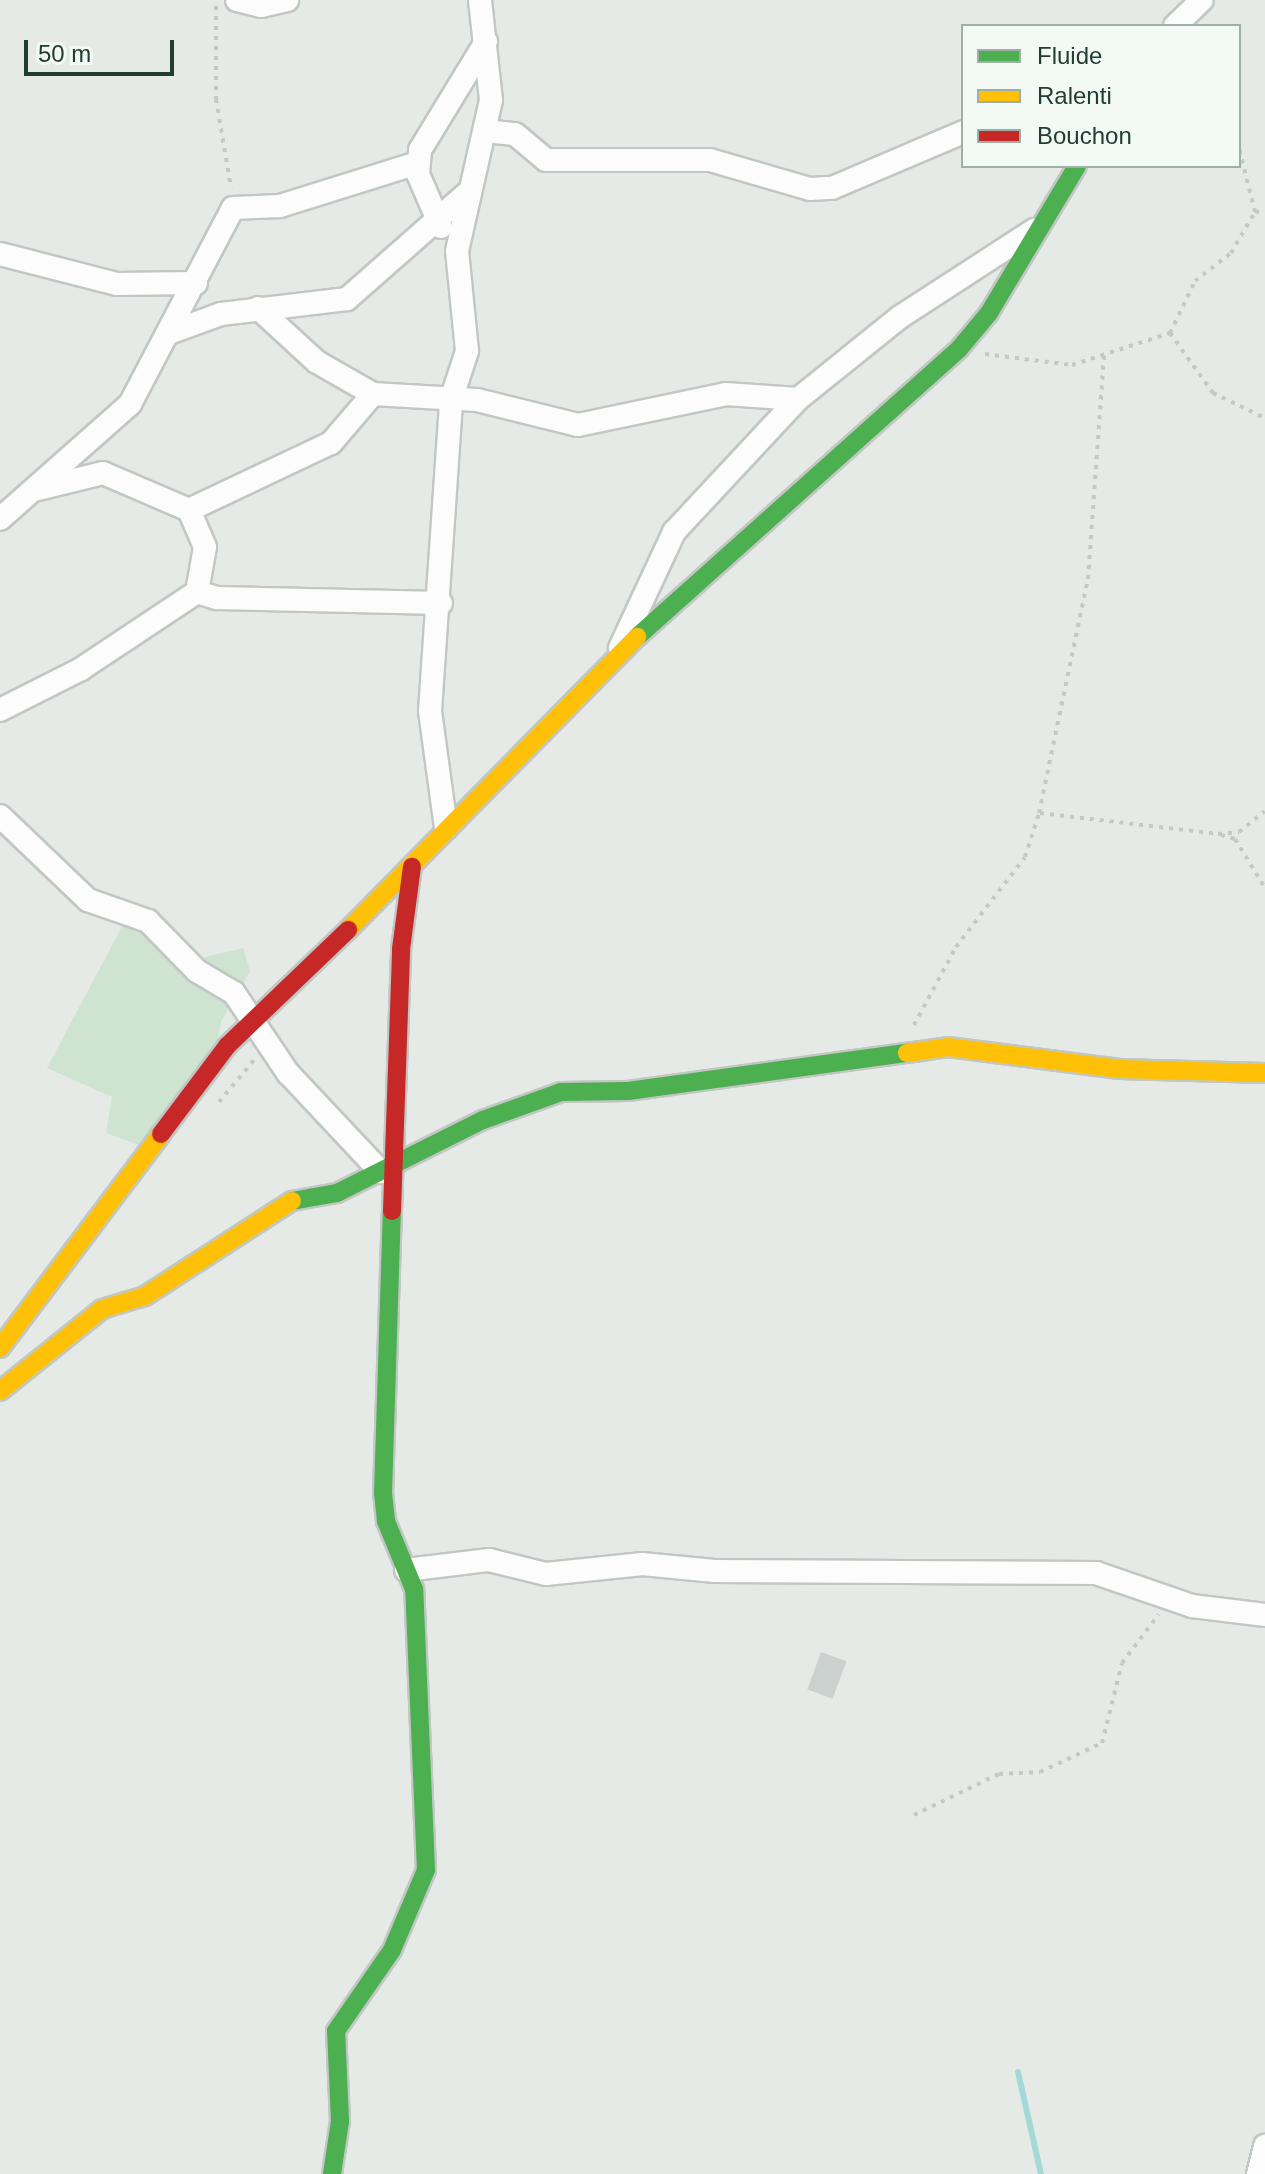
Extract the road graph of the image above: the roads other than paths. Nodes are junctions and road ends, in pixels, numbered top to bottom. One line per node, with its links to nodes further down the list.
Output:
1 (237, 0): 2 (street)
2 (287, 0)
3 (480, 0): 6 (street)
4 (1202, 0): 5 (street)
5 (1177, 24)
6 (486, 42): 7 (street); 9 (street)
7 (485, 131): 8 (street); 11 (street)
8 (961, 133)
9 (417, 163): 12 (street); 16 (street)
10 (1076, 168): 13 (street)
11 (465, 195): 12 (street); 14 (street)
12 (435, 218): 14 (street); 17 (street)
13 (1038, 227): 20 (street); 27 (street)
14 (457, 251): 21 (street)
15 (0, 254): 16 (street)
16 (196, 283): 18 (street)
17 (258, 308): 18 (street); 19 (street)
18 (169, 333): 22 (street)
19 (373, 394): 21 (street); 23 (street)
20 (798, 399): 21 (street); 27 (street)
21 (451, 400): 26 (street)
22 (37, 489): 23 (street); 24 (street)
23 (189, 510): 25 (street)
24 (0, 519)
25 (197, 592): 26 (street); 28 (street)
26 (441, 603): 30 (street)
27 (618, 653): 30 (street)
28 (0, 710)
29 (0, 816): 32 (street)
30 (446, 828): 31 (street)
31 (412, 865): 32 (street); 34 (street)
32 (255, 1018): 34 (street); 35 (street)
33 (1265, 1073): 34 (street)
34 (390, 1167): 36 (street); 37 (street)
35 (0, 1348)
36 (0, 1391)
37 (406, 1570): 38 (street); 40 (street)
38 (1265, 1615)
39 (1265, 2146): 41 (street)
40 (332, 2174)
41 (1258, 2174)

